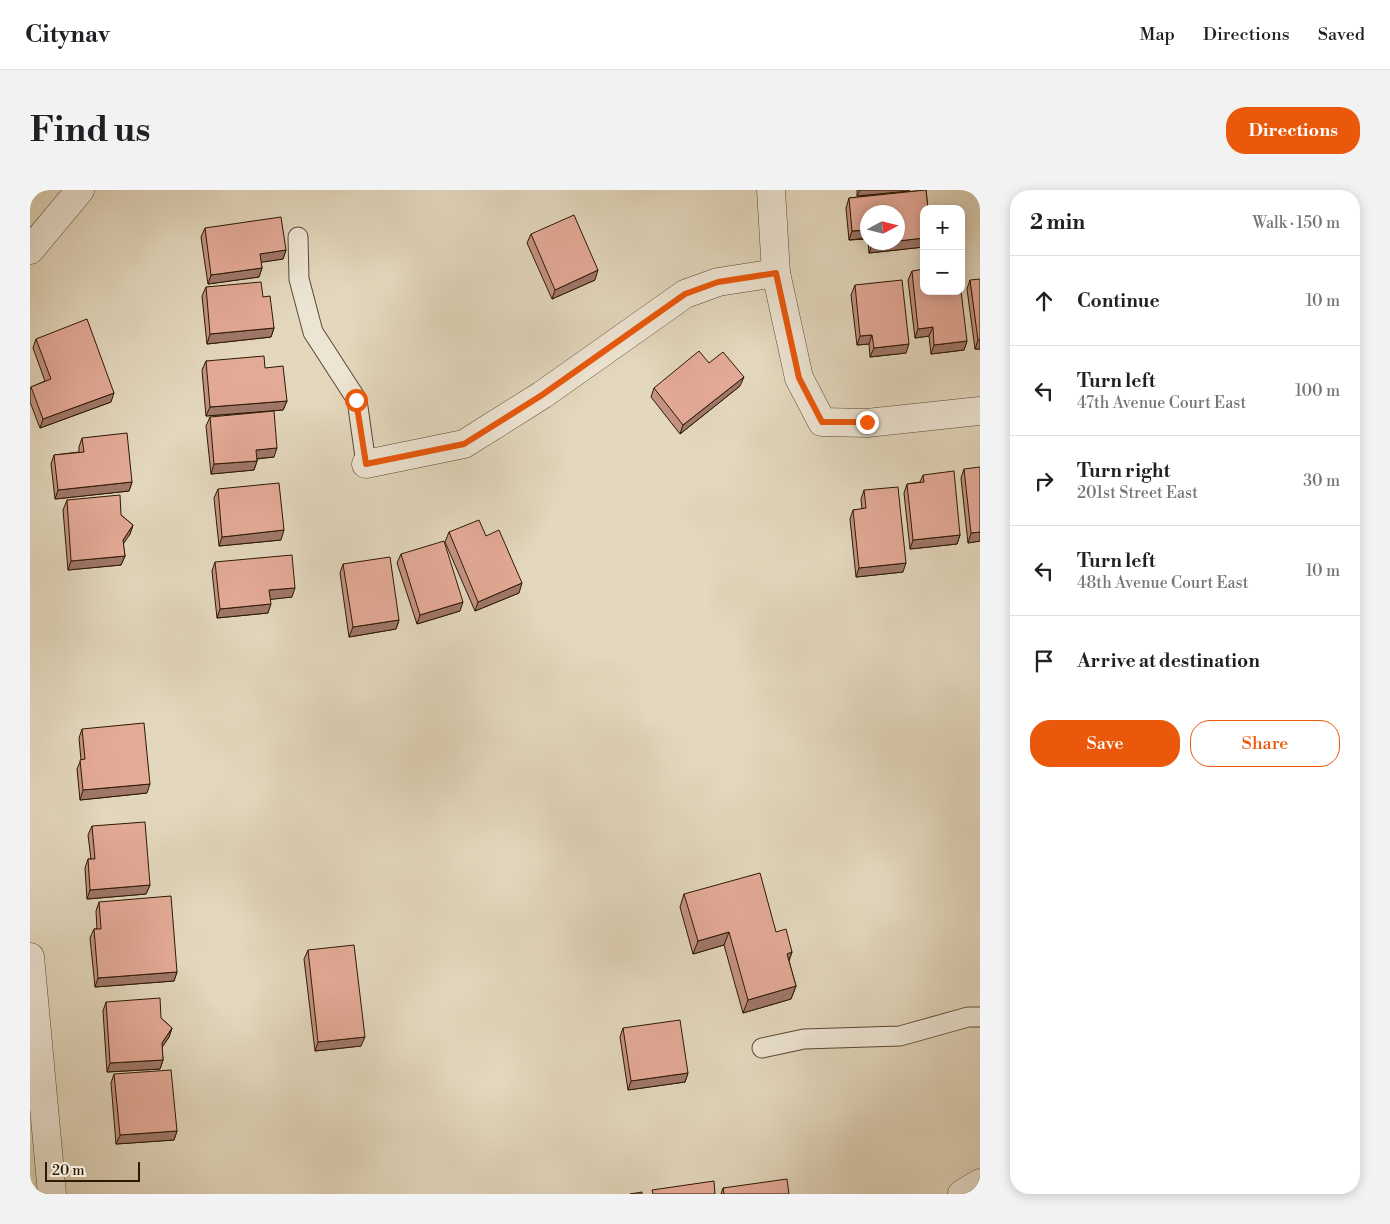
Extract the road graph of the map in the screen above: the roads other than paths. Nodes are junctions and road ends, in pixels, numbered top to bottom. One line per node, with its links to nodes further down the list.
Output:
1 (80, 190): 4 (street)
2 (771, 190): 5 (street)
3 (298, 238): 7 (lane)
4 (30, 250)
5 (776, 273): 6 (street); 7 (street)
6 (980, 411)
7 (366, 464)
8 (30, 957): 12 (street)
9 (980, 1017): 10 (lane)
10 (762, 1048)
11 (980, 1183): 13 (street)
12 (52, 1194)
13 (962, 1194)

